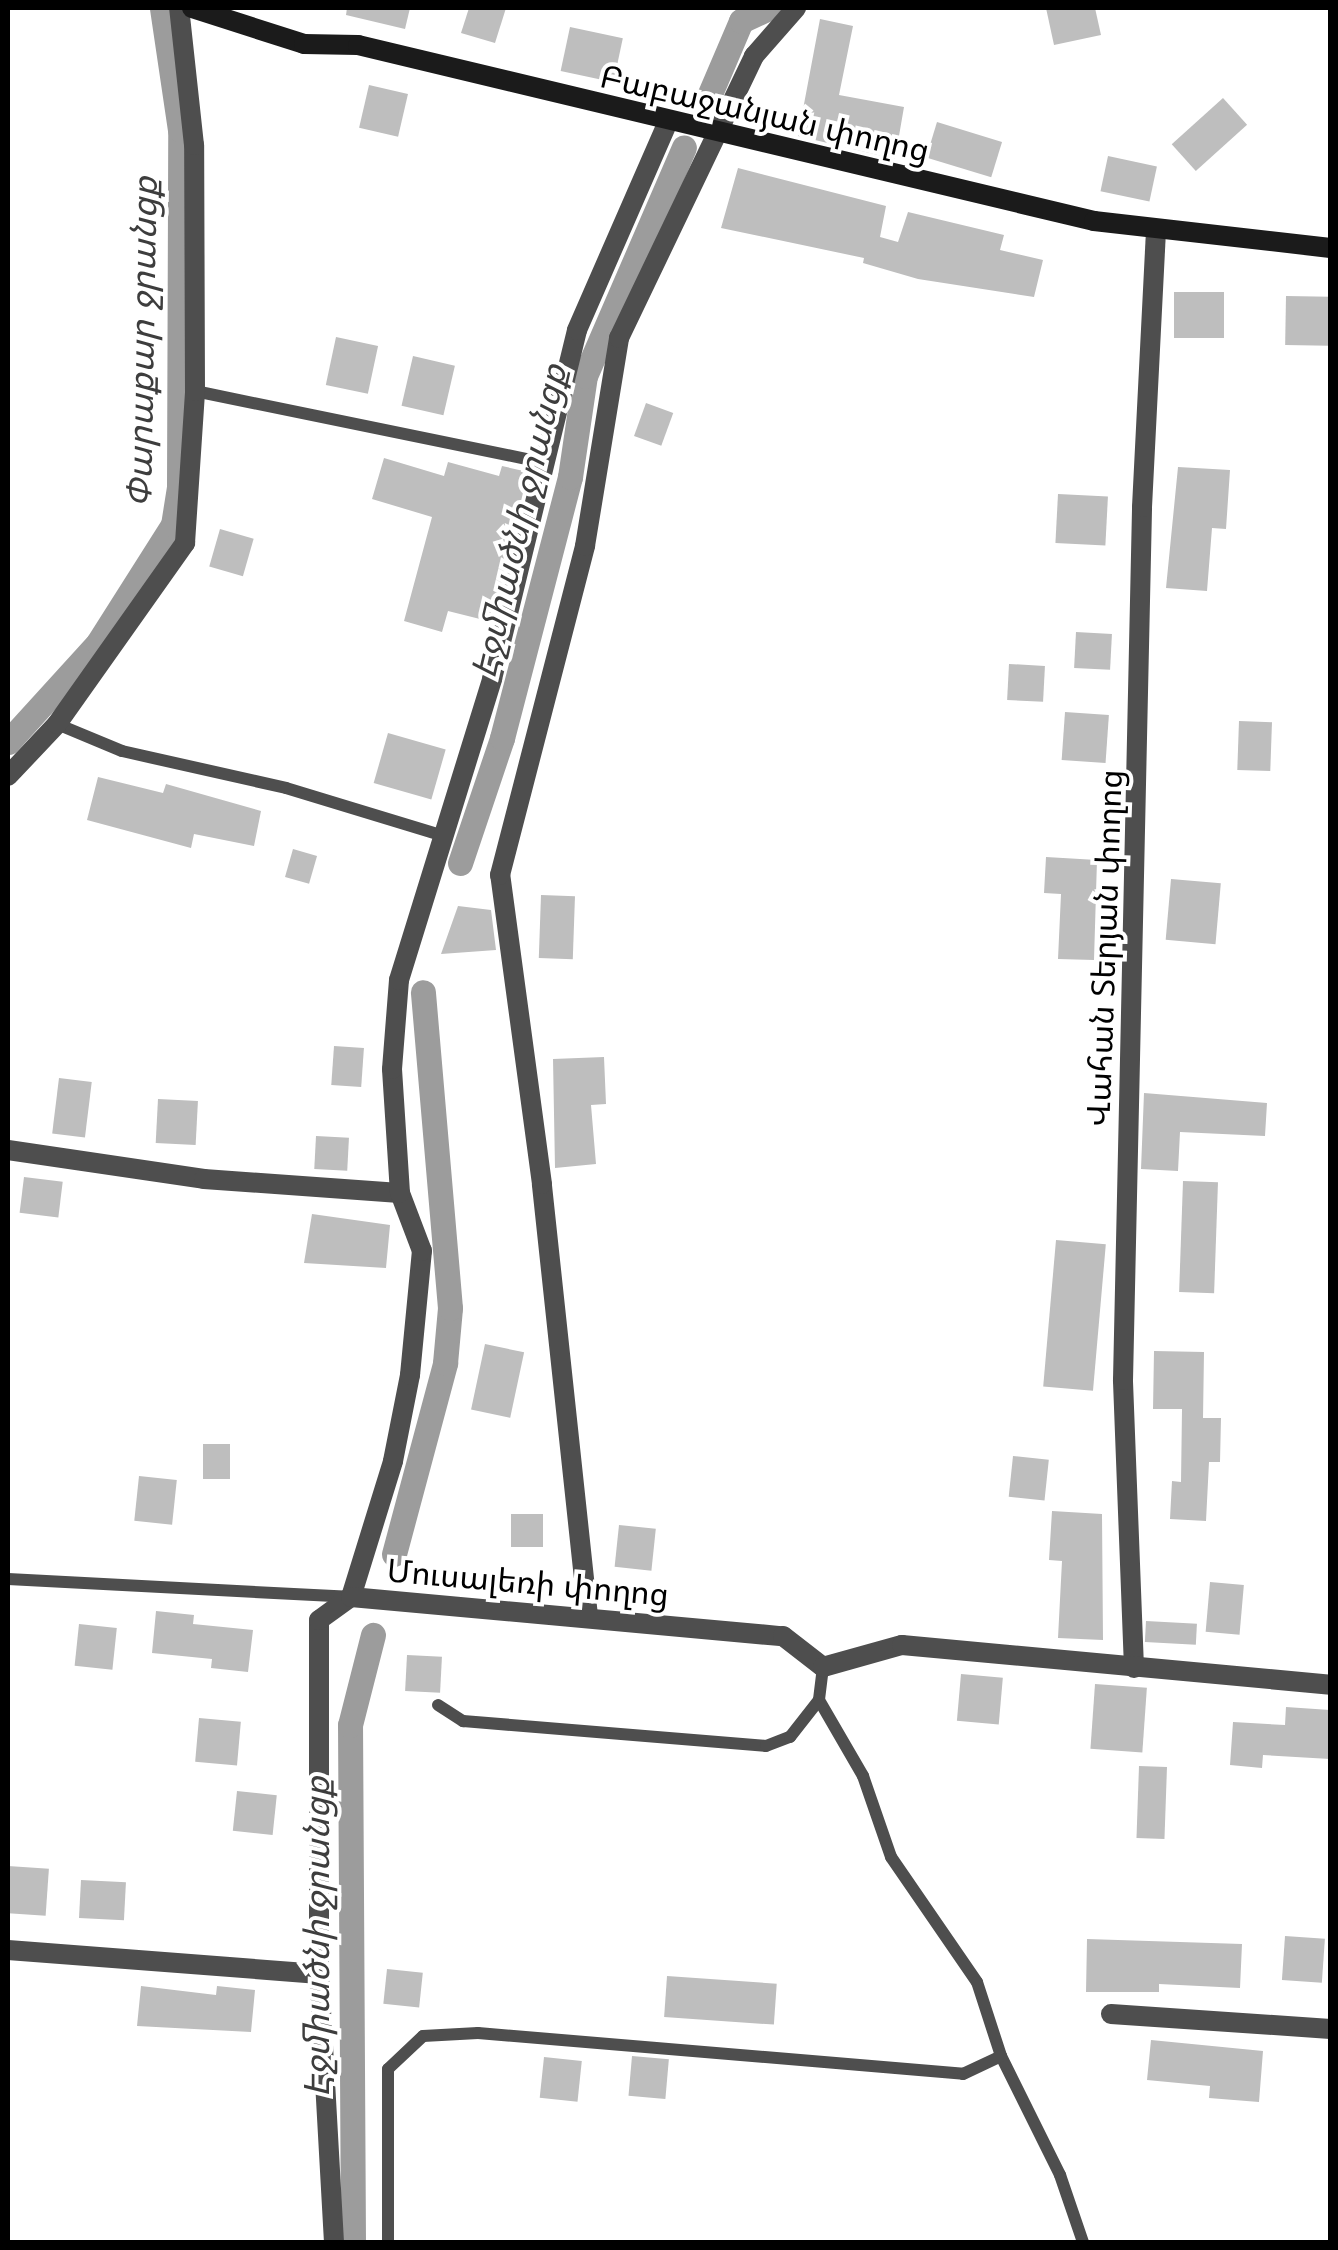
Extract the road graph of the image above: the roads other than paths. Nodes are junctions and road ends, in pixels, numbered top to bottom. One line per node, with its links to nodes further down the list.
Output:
1 (179, 8): 8 (street)
2 (192, 8): 4 (street, Բաբաջանյան փողոց)
3 (796, 8): 5 (street)
4 (668, 122): 5 (street, Բաբաջանյան փողոց); 9 (street)
5 (719, 131): 6 (street, Բաբաջանյան փողոց); 17 (street)
6 (1156, 230): 7 (street, Բաբաջանյան փողոց); 19 (street, Վահան Տերյան փողոց)
7 (1330, 248)
8 (195, 391): 9 (lane); 10 (street)
9 (545, 462): 12 (street)
10 (56, 724): 11 (street); 12 (lane)
11 (8, 776)
12 (444, 836): 14 (street)
13 (8, 1150): 14 (street)
14 (400, 1193): 16 (street)
15 (8, 1580): 16 (lane)
16 (352, 1597): 17 (street, Մուսալեռի փողոց); 24 (street, Մուսալեռի փողոց)
17 (588, 1616): 18 (street, Մուսալեռի փողոց)
18 (823, 1667): 19 (street); 21 (lane)
19 (1134, 1668): 20 (street)
20 (1330, 1685)
21 (819, 1700): 22 (lane); 27 (lane)
22 (438, 1705)
23 (8, 1950): 24 (street)
24 (319, 1974): 28 (street)
25 (1111, 2014): 26 (street)
26 (1330, 2030)
27 (1001, 2056): 29 (lane); 30 (lane)
28 (334, 2242)
29 (388, 2242)
30 (1083, 2242)

